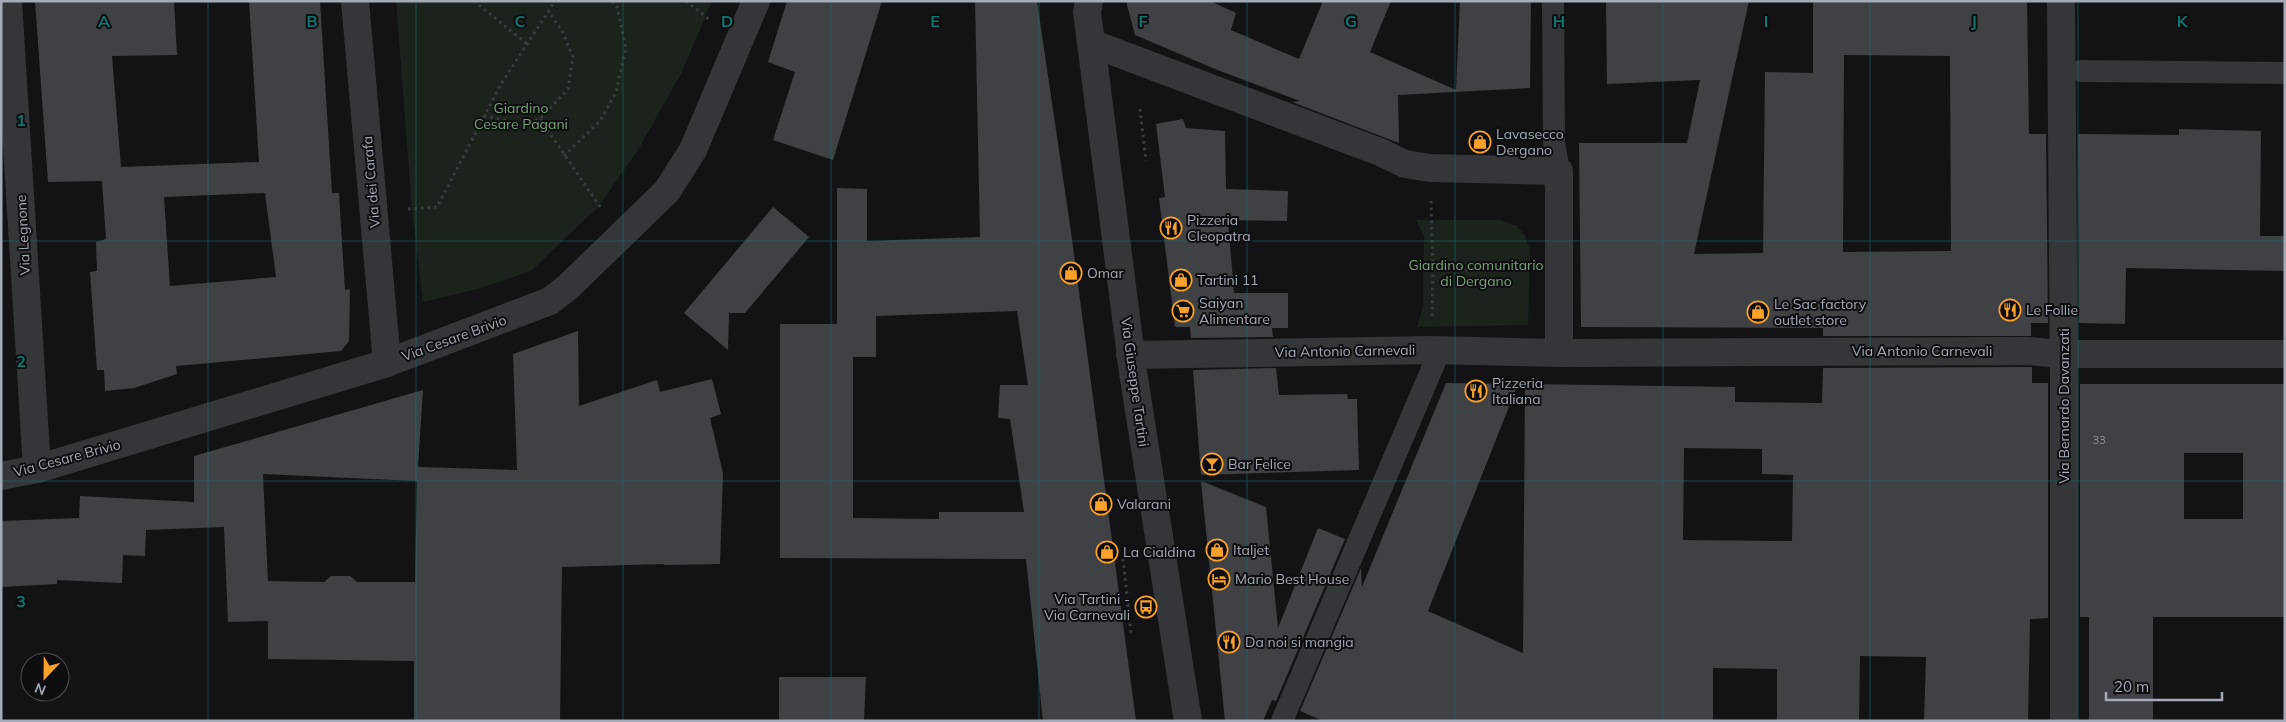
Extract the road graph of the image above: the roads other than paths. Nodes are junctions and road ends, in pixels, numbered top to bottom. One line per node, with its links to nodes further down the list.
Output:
1 (8, 1): 17 (street, Via Legnone)
2 (355, 1): 16 (street, Via dei Carafa)
3 (756, 1): 16 (street, Via Cesare Brivio)
4 (1088, 1): 7 (street, Via Giuseppe Tartini)
5 (1553, 1): 10 (lane)
6 (2062, 1): 13 (street, Via Bernardo Davanzati)
7 (1091, 43): 10 (street); 15 (street, Via Giuseppe Tartini)
8 (2081, 71): 9 (lane)
9 (2285, 73)
10 (1559, 171): 12 (street)
11 (1440, 350): 12 (street, Via Antonio Carnevali); 15 (street, Via Antonio Carnevali); 20 (lane)
12 (1559, 352): 13 (street, Via Antonio Carnevali)
13 (2064, 354): 14 (street, Via Antonio Carnevali); 21 (street, Via Bernardo Davanzati)
14 (2285, 354)
15 (1130, 355): 19 (street, Via Giuseppe Tartini)
16 (387, 363): 17 (street, Via Cesare Brivio)
17 (37, 469): 18 (street, Via Cesare Brivio)
18 (1, 476)
19 (1188, 721)
20 (1282, 721)
21 (2064, 721)

